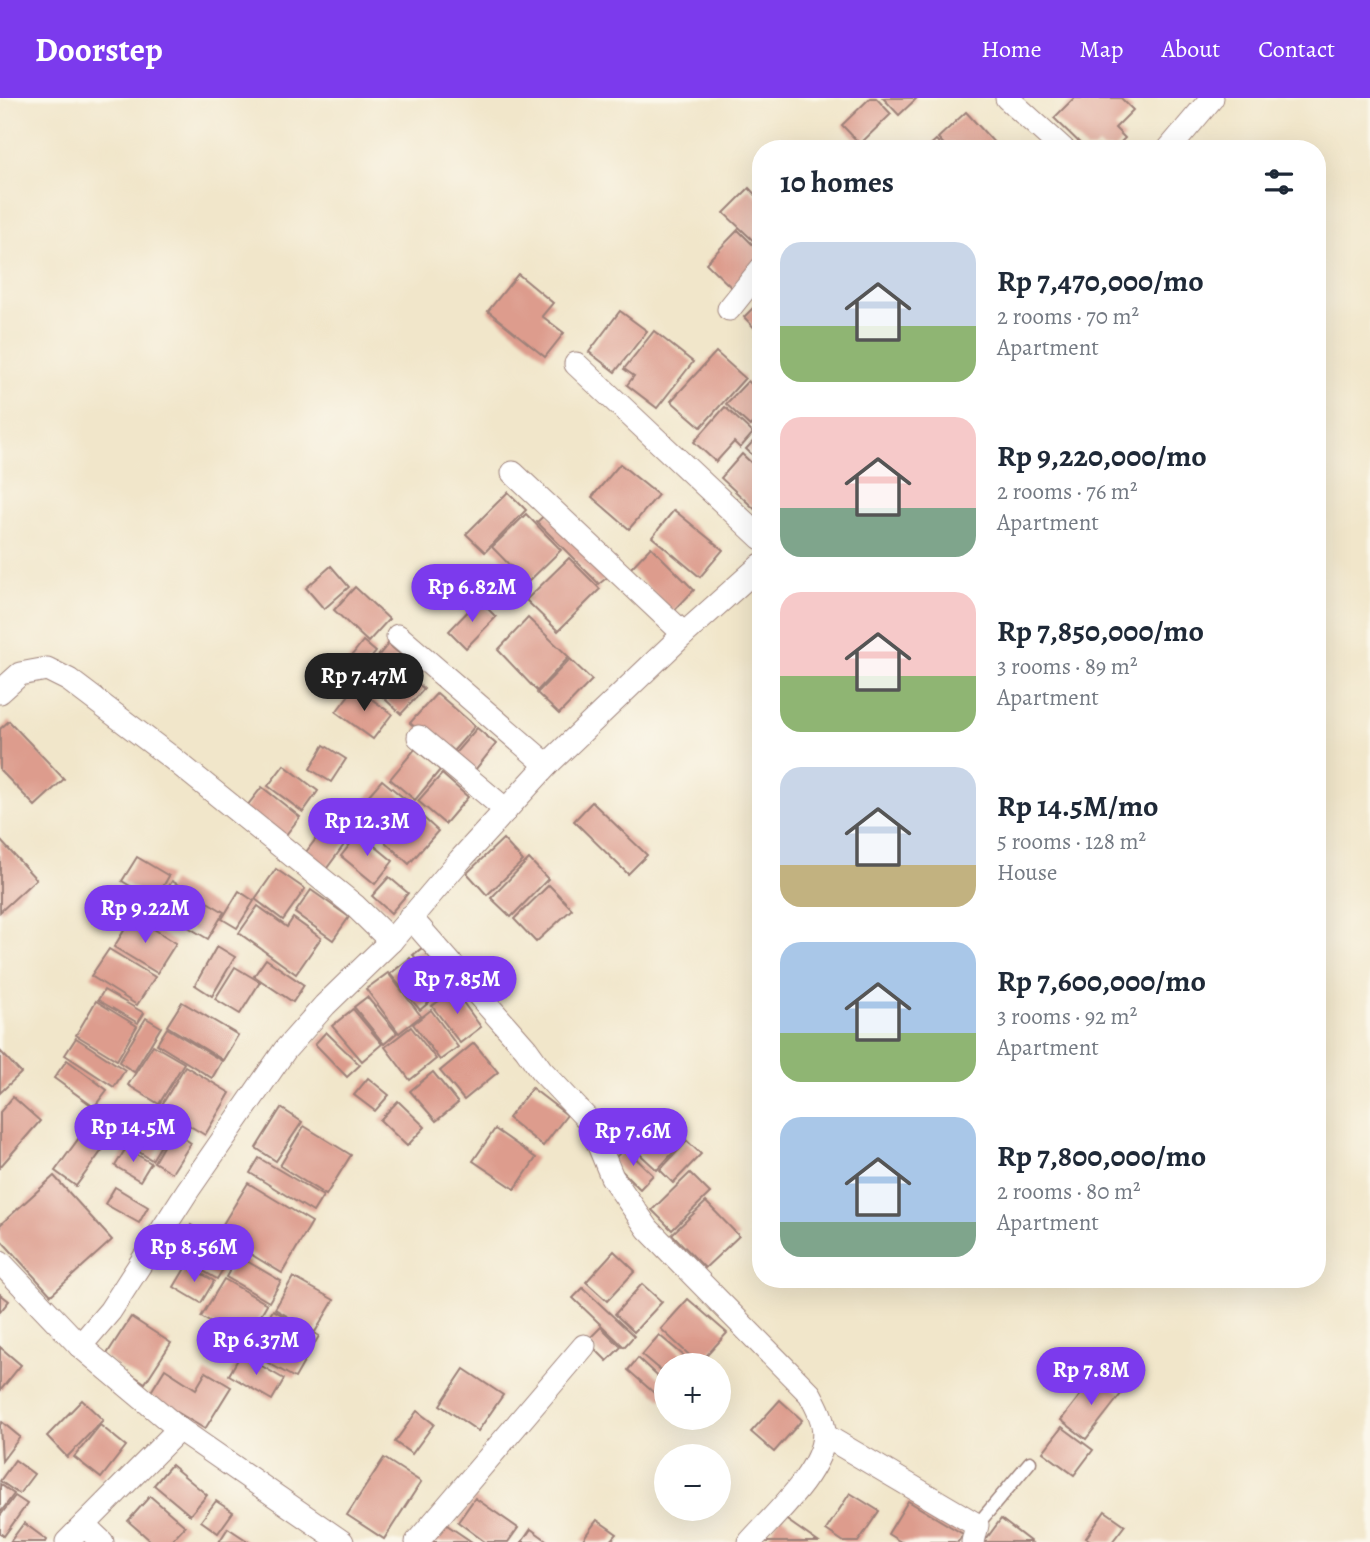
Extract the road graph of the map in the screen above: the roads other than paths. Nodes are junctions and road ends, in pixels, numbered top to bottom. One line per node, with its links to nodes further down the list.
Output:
1 (1007, 98): 3 (street)
2 (1212, 98): 4 (street)
3 (1053, 140)
4 (1176, 140)
5 (752, 280): 6 (street)
6 (729, 309)
7 (576, 364): 9 (street)
8 (513, 473): 11 (street)
9 (752, 530)
10 (752, 573): 11 (street)
11 (684, 634): 15 (street)
12 (398, 636): 15 (street)
13 (0, 692): 18 (street)
14 (419, 737): 16 (street)
15 (547, 765): 16 (street)
16 (506, 810): 17 (street)
17 (411, 917): 18 (street); 23 (street)
18 (391, 941): 20 (street)
19 (0, 1262): 20 (street)
20 (80, 1346): 22 (street)
21 (584, 1346): 30 (street)
22 (178, 1429): 25 (street); 29 (street)
23 (824, 1435): 26 (street); 31 (street)
24 (1030, 1462): 26 (lane)
25 (83, 1525): 27 (street); 28 (street)
26 (975, 1533)
27 (67, 1542)
28 (102, 1542)
29 (342, 1542)
30 (417, 1542)
31 (750, 1542)

